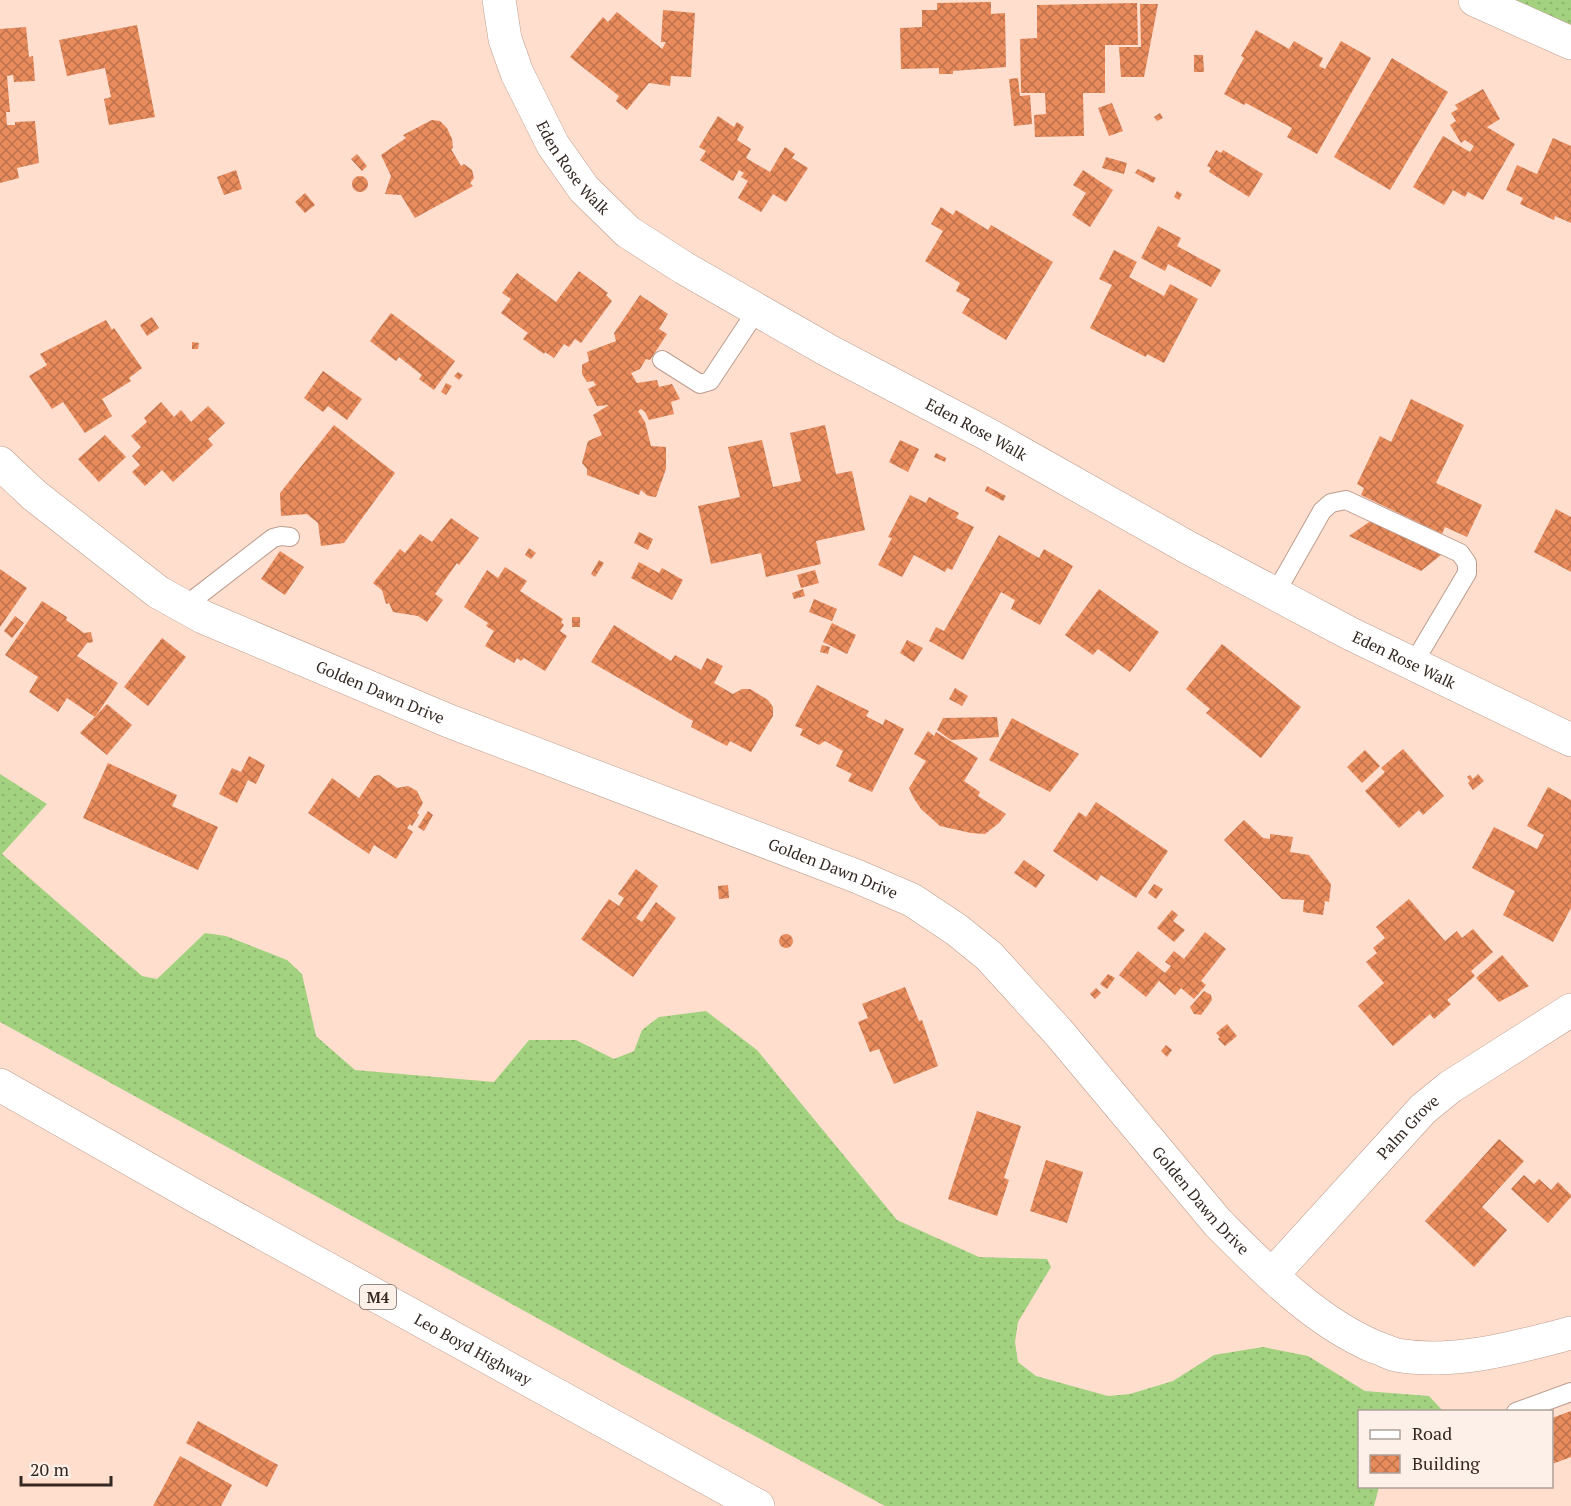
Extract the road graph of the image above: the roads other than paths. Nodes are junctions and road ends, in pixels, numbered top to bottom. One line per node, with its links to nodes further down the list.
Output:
1 (499, 0): 4 (street, Eden Rose Walk)
2 (1475, 0): 3 (street)
3 (1571, 43)
4 (757, 310): 5 (lane); 8 (street, Eden Rose Walk)
5 (662, 360)
6 (0, 463): 9 (street, Golden Dawn Drive)
7 (290, 537): 9 (lane)
8 (1275, 594): 10 (street, Eden Rose Walk); 10 (lane)
9 (185, 606): 14 (street, Golden Dawn Drive)
10 (1413, 664): 11 (street, Eden Rose Walk)
11 (1571, 740)
12 (1571, 1010): 14 (street, Palm Grove)
13 (0, 1085): 18 (street, Leo Boyd Highway / M4)
14 (1272, 1275): 15 (street, Golden Dawn Drive)
15 (1571, 1333)
16 (1571, 1392): 17 (lane)
17 (1522, 1410)
18 (758, 1506)

